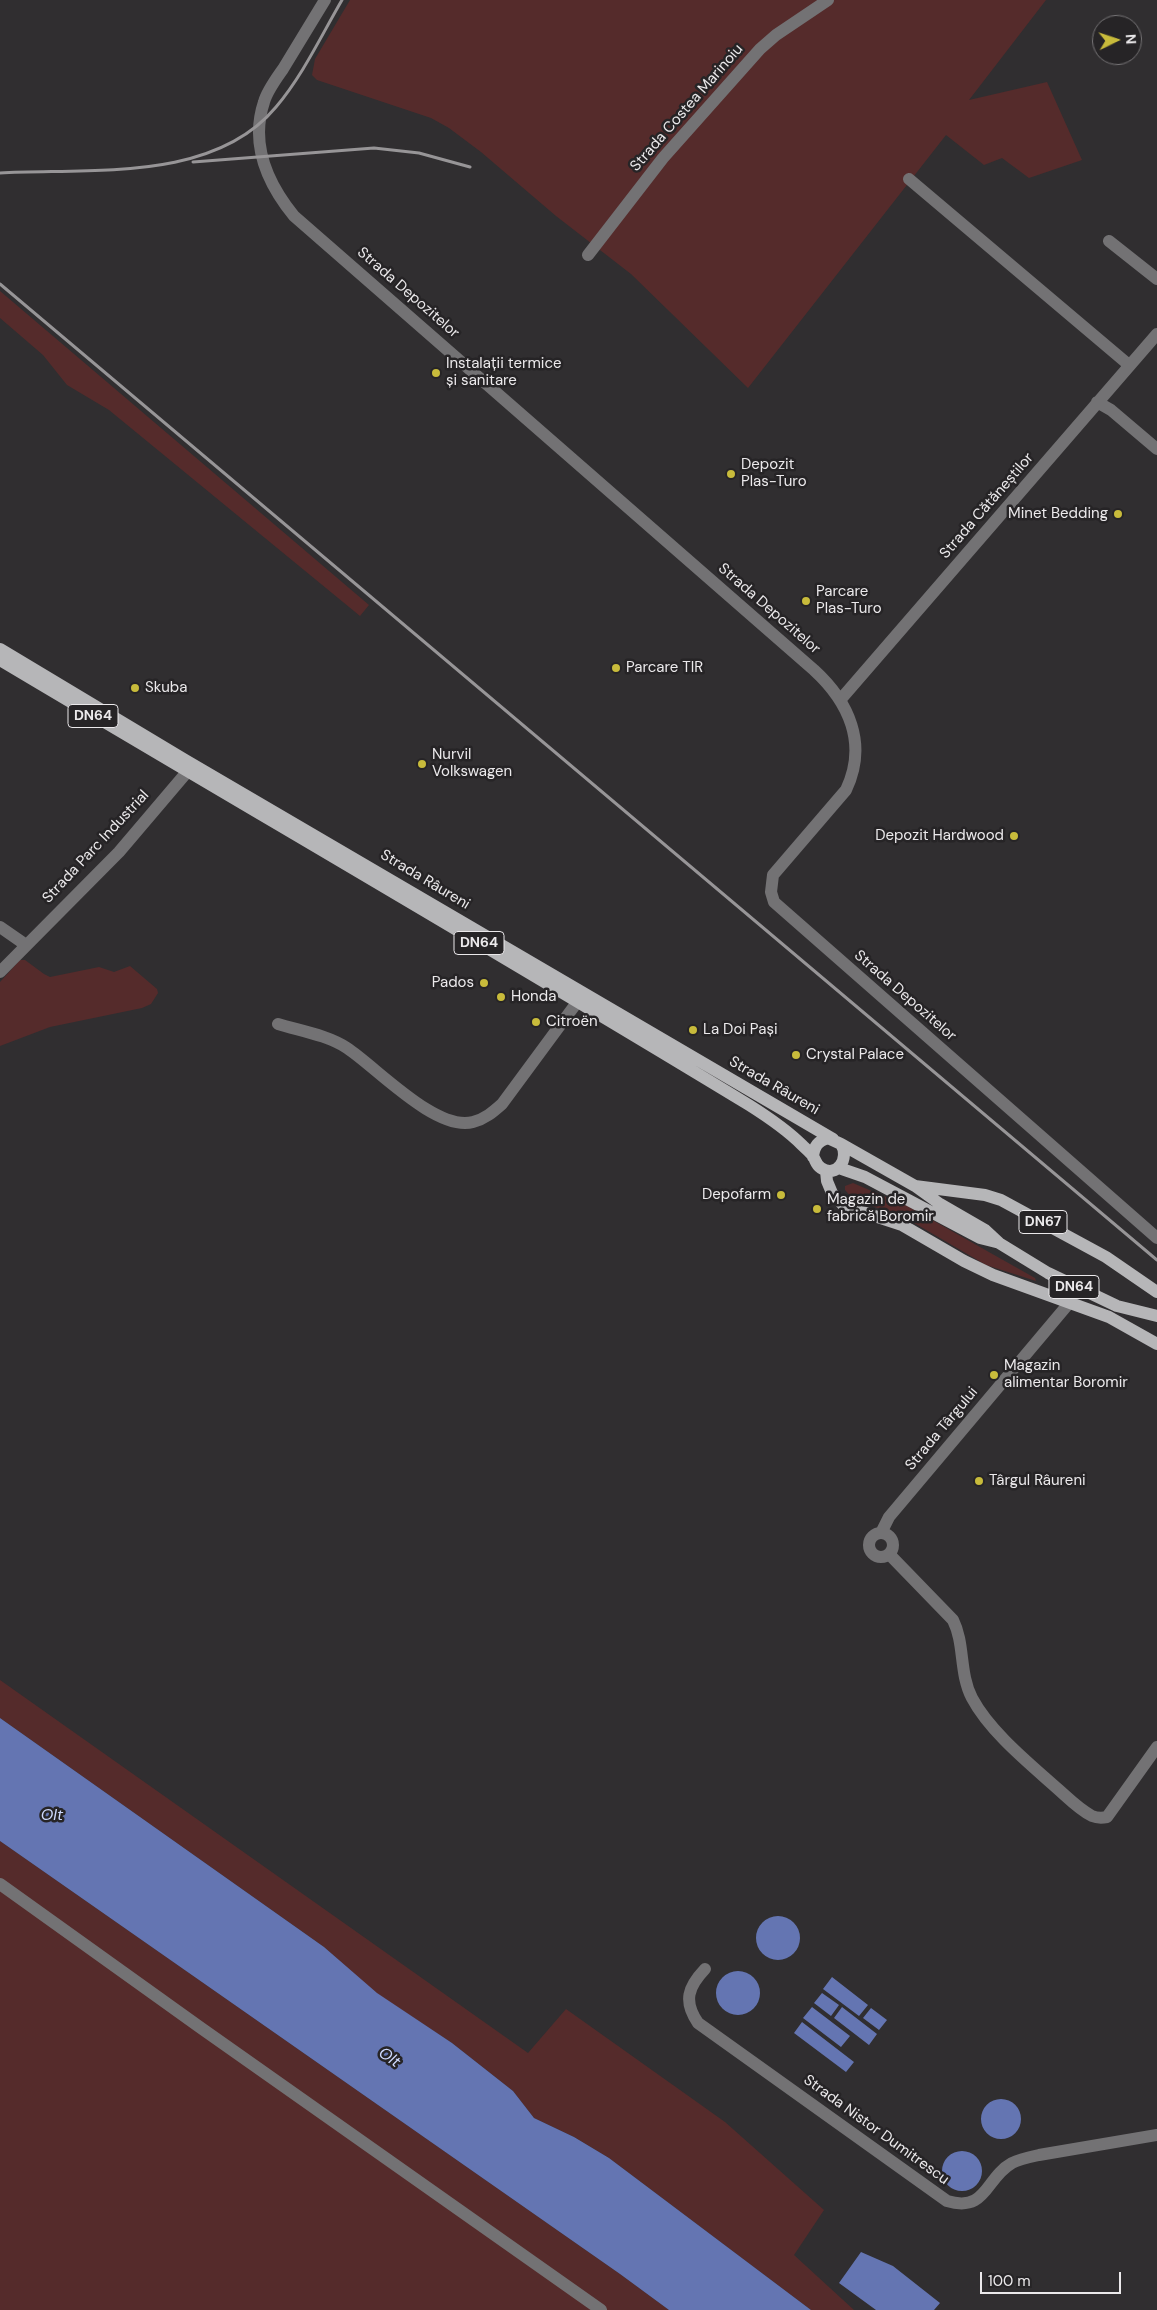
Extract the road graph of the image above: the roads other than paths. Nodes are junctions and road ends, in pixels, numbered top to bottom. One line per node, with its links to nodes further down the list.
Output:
1 (325, 0): 13 (street, Strada Depozitelor)
2 (828, 0): 5 (street, Strada Costea Marinoiu)
3 (909, 179): 8 (street)
4 (1109, 241): 6 (street)
5 (588, 255)
6 (1157, 279)
7 (1157, 334): 8 (street, Strada Cătăneștilor)
8 (1129, 365): 9 (street, Strada Cătăneștilor)
9 (1097, 402): 10 (street); 13 (street, Strada Cătăneștilor)
10 (1157, 449)
11 (0, 649): 14 (main road, Strada Râureni / DN64)
12 (0, 660): 15 (main road, Strada Râureni / DN64)
13 (841, 699): 26 (street, Strada Depozitelor)
14 (157, 743): 15 (street); 16 (main road, Strada Râureni / DN64)
15 (187, 772): 16 (street); 18 (street, Strada Parc Industrial); 20 (main road, Strada Râureni / DN64)
16 (223, 782): 22 (main road, Strada Râureni / DN64)
17 (0, 927): 18 (street)
18 (26, 945): 19 (street, Strada Parc Industrial)
19 (0, 972)
20 (578, 1001): 21 (street); 23 (main road, Strada Râureni / DN64)
21 (278, 1024)
22 (837, 1142): 23 (main road); 24 (main road); 25 (main road, DN67)
23 (813, 1156): 24 (main road, DN64)
24 (833, 1169): 27 (main road, DN64); 29 (main road)
25 (915, 1186): 27 (main road, DN64); 28 (main road, DN67)
26 (1157, 1238)
27 (999, 1243): 30 (main road, DN64)
28 (1157, 1292)
29 (1070, 1302): 31 (main road); 32 (street, Strada Târgului)
30 (1157, 1316)
31 (1157, 1344)
32 (881, 1533): 33 (street); 33 (street)
33 (889, 1554): 34 (street)
34 (1157, 1747)
35 (0, 1884): 38 (street)
36 (705, 1968): 37 (street, Strada Nistor Dumitrescu)
37 (1157, 2135)
38 (601, 2310)

